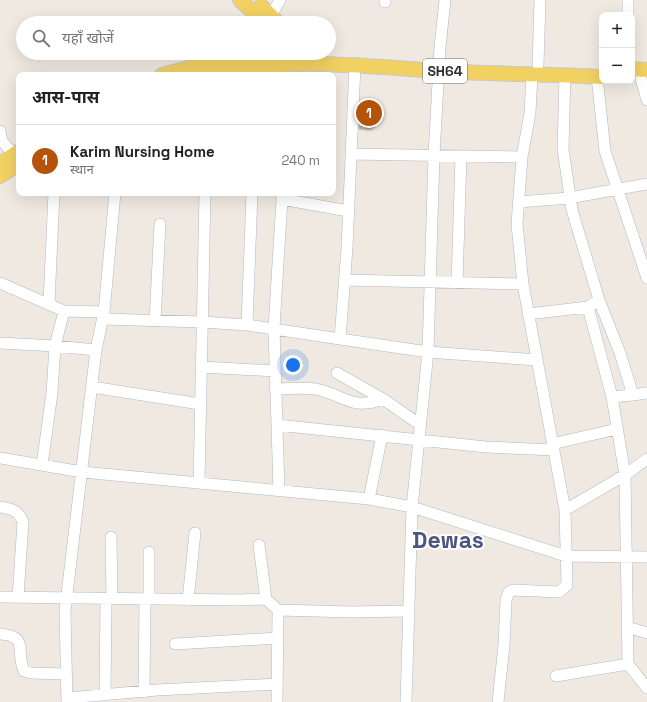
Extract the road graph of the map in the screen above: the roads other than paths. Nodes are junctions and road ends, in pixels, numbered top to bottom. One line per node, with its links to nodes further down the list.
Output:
1 (240, 0): 8 (main road)
2 (255, 0): 9 (main road)
3 (280, 0): 10 (street)
4 (445, 0): 16 (street)
5 (540, 0): 17 (street)
6 (628, 0): 7 (street)
7 (628, 12)
8 (264, 16)
9 (267, 16)
10 (273, 16)
11 (336, 59): 16 (main road, SH64)
12 (251, 60): 18 (main road)
13 (272, 60): 19 (main road)
14 (320, 60): 15 (main road, SH64)
15 (355, 65): 16 (main road, SH64); 27 (street)
16 (439, 66): 17 (main road, SH64); 28 (street)
17 (535, 70): 20 (main road, SH64); 23 (main road, SH64); 32 (street)
18 (173, 72)
19 (214, 72)
20 (599, 74)
21 (599, 74): 23 (main road, SH64)
22 (640, 75): 25 (street)
23 (565, 76): 43 (street)
24 (601, 84): 37 (street)
25 (647, 100)
26 (0, 131): 29 (street)
27 (351, 154): 28 (street); 45 (street)
28 (434, 155): 30 (street); 49 (street)
29 (16, 156)
30 (461, 156): 32 (street); 51 (street)
31 (16, 157): 34 (main road)
32 (522, 157): 44 (street)
33 (16, 158): 35 (main road)
34 (0, 164)
35 (0, 176)
36 (647, 184): 37 (street)
37 (617, 188): 43 (street); 47 (street)
38 (54, 196): 54 (street)
39 (115, 196): 58 (street)
40 (206, 196): 60 (street)
41 (252, 196): 61 (street)
42 (282, 196): 45 (street); 62 (street)
43 (569, 198): 44 (street); 53 (street)
44 (519, 202): 52 (street)
45 (348, 211): 48 (street)
46 (160, 224): 59 (street)
47 (647, 278)
48 (344, 280): 49 (street); 63 (street)
49 (430, 282): 51 (street); 67 (street)
50 (0, 283): 54 (street)
51 (457, 283): 52 (street)
52 (522, 284): 57 (street)
53 (599, 300): 55 (street); 75 (street)
54 (49, 303): 56 (street)
55 (588, 307): 57 (street); 76 (street)
56 (64, 311): 58 (street); 65 (street)
57 (528, 314): 68 (street)
58 (103, 315): 59 (street); 66 (street)
59 (155, 321): 60 (street)
60 (202, 322): 61 (street); 69 (street)
61 (247, 325): 62 (street)
62 (274, 328): 63 (street); 70 (street)
63 (340, 339): 67 (street)
64 (0, 343): 65 (street)
65 (55, 346): 66 (street); 87 (street)
66 (96, 350): 72 (street)
67 (428, 352): 68 (street); 79 (street)
68 (537, 360): 84 (street)
69 (201, 367): 70 (street); 78 (street)
70 (275, 371): 73 (street)
71 (337, 373): 77 (street)
72 (92, 387): 78 (street); 88 (street)
73 (275, 389): 77 (street); 80 (street)
74 (647, 393): 75 (street)
75 (633, 395): 76 (street)
76 (612, 397): 81 (street)
77 (383, 399): 79 (street)
78 (200, 404): 90 (street)
79 (419, 424): 83 (street)
80 (277, 425): 82 (street); 91 (street)
81 (617, 429): 84 (street); 89 (street)
82 (382, 435): 83 (street); 92 (street)
83 (418, 439): 84 (street); 94 (street)
84 (553, 447): 95 (street)
85 (0, 458): 87 (street)
86 (647, 459): 89 (street)
87 (42, 465): 88 (street)
88 (82, 472): 90 (street); 105 (street)
89 (625, 475): 95 (street); 101 (street)
90 (199, 483): 91 (street)
91 (279, 490): 92 (street)
92 (369, 499): 94 (street)
93 (0, 507): 104 (street)
94 (412, 507): 100 (street); 111 (street)
95 (565, 510): 100 (street)
96 (195, 533): 109 (street)
97 (111, 538): 106 (street)
98 (259, 545): 108 (street)
99 (149, 552): 107 (street)
100 (566, 556): 101 (street); 129 (street)
101 (626, 557): 102 (street); 112 (street)
102 (647, 557)
103 (0, 597): 104 (street)
104 (18, 597): 105 (street)
105 (66, 598): 106 (street); 118 (street)
106 (109, 599): 107 (street); 124 (street)
107 (147, 599): 109 (street); 123 (street)
108 (266, 599): 109 (street); 110 (street)
109 (188, 600)
110 (278, 610): 111 (street); 115 (street)
111 (408, 611): 128 (street)
112 (628, 627): 113 (street); 117 (street)
113 (647, 633)
114 (0, 634): 118 (street)
115 (278, 638): 116 (street); 120 (street)
116 (175, 644)
117 (628, 664): 119 (street); 121 (street)
118 (65, 674): 125 (street)
119 (556, 676)
120 (277, 684): 122 (street); 127 (street)
121 (647, 688)
122 (157, 690): 123 (street); 126 (street)
123 (144, 692): 124 (street)
124 (106, 696): 125 (street)
125 (67, 700)
126 (157, 702)
127 (276, 702)
128 (406, 702)
129 (498, 702)

